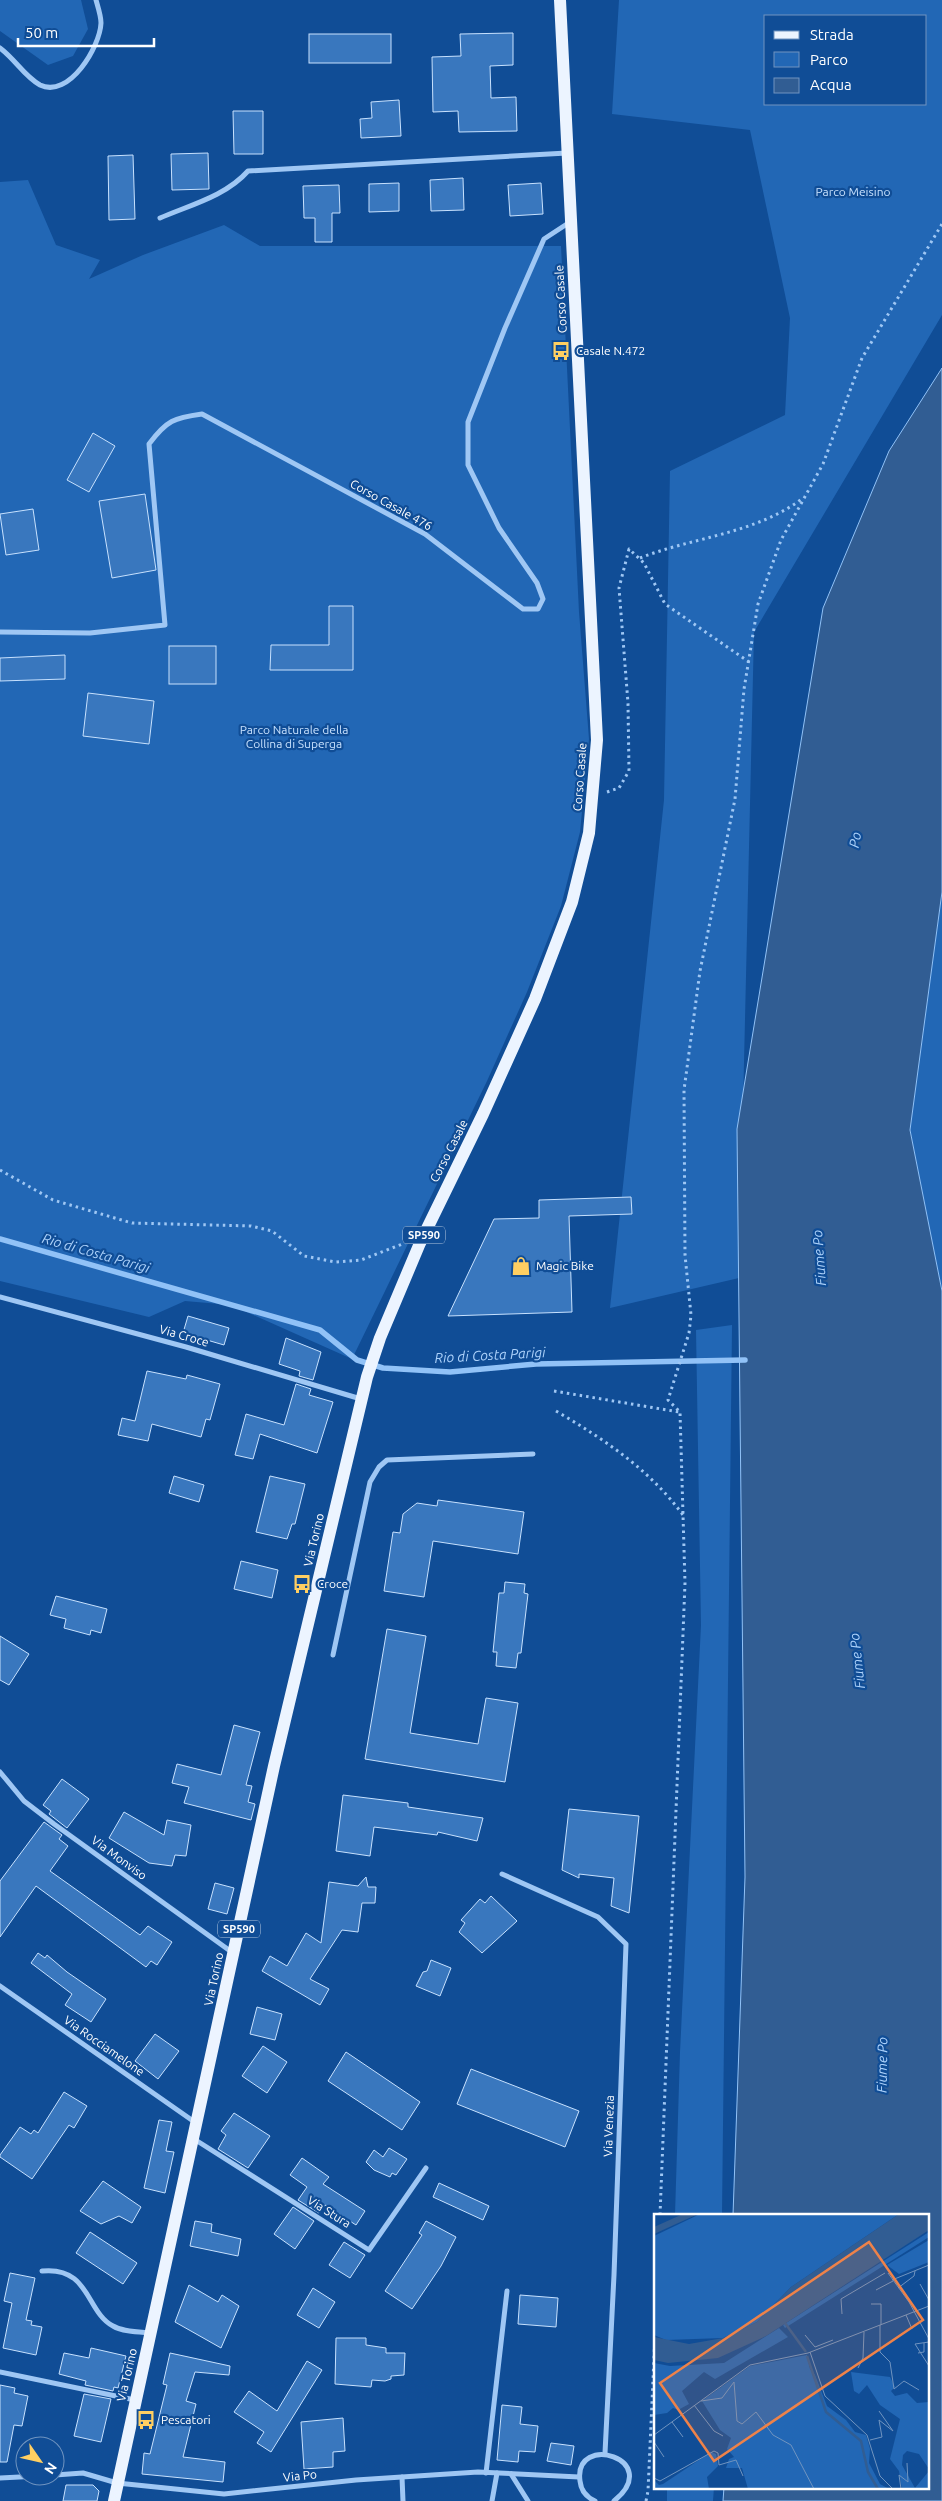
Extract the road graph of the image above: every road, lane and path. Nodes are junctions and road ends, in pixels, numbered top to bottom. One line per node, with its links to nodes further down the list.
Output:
1 (96, 0): 3 (street)
2 (560, 0): 4 (main road, Corso Casale)
3 (0, 48)
4 (568, 153): 5 (street); 6 (main road, Corso Casale)
5 (160, 218)
6 (571, 222): 10 (street, Corso Casale 476); 12 (main road, Corso Casale)
7 (942, 224): 8 (path)
8 (805, 496): 9 (path); 11 (path)
9 (640, 558): 11 (path); 12 (path)
10 (0, 632)
11 (749, 662): 20 (path)
12 (592, 797): 14 (main road, Corso Casale / SP590)
13 (0, 1170): 14 (path)
14 (420, 1243): 16 (main road, Corso Casale / SP590)
15 (0, 1297): 18 (street, Via Croce)
16 (367, 1377): 18 (main road, Via Torino / SP590)
17 (554, 1391): 20 (path)
18 (361, 1399): 25 (main road, Via Torino / SP590)
19 (556, 1411): 24 (path)
20 (680, 1412): 24 (path)
21 (432, 1451): 23 (street)
22 (533, 1454): 23 (street)
23 (431, 1458): 26 (street)
24 (683, 1516): 35 (path)
25 (318, 1582): 26 (street); 30 (main road, Via Torino / SP590)
26 (347, 1587): 27 (street)
27 (333, 1654)
28 (0, 1772): 30 (street, Via Monviso)
29 (502, 1874): 42 (street, Via Venezia)
30 (233, 1953): 32 (main road, Via Torino / SP590)
31 (0, 1986): 32 (street, Via Rocciamelone)
32 (197, 2123): 33 (main road, Via Torino / SP590)
33 (193, 2139): 34 (street, Via Stura); 38 (main road, Via Torino / SP590)
34 (426, 2168)
35 (660, 2214)
36 (42, 2271): 38 (street)
37 (507, 2291): 43 (street)
38 (151, 2333): 41 (main road, Via Torino / SP590)
39 (654, 2358): 58 (path)
40 (0, 2372): 41 (street)
41 (136, 2400): 51 (main road, Via Torino / SP590)
42 (605, 2453): 49 (street); 57 (street)
43 (486, 2473): 44 (street, Via Po); 48 (street, Via Po)
44 (497, 2473): 45 (street, Via Po); 54 (street)
45 (511, 2474): 49 (street, Via Po); 55 (street)
46 (65, 2475): 51 (street, Via Po)
47 (15, 2477): 50 (street)
48 (402, 2477): 51 (street, Via Po); 53 (street)
49 (579, 2477): 56 (street)
50 (0, 2478)
51 (117, 2483): 52 (main road, Via Torino / SP590)
52 (114, 2501)
53 (403, 2501)
54 (492, 2501)
55 (528, 2501)
56 (595, 2501)
57 (614, 2501)
58 (646, 2501)

